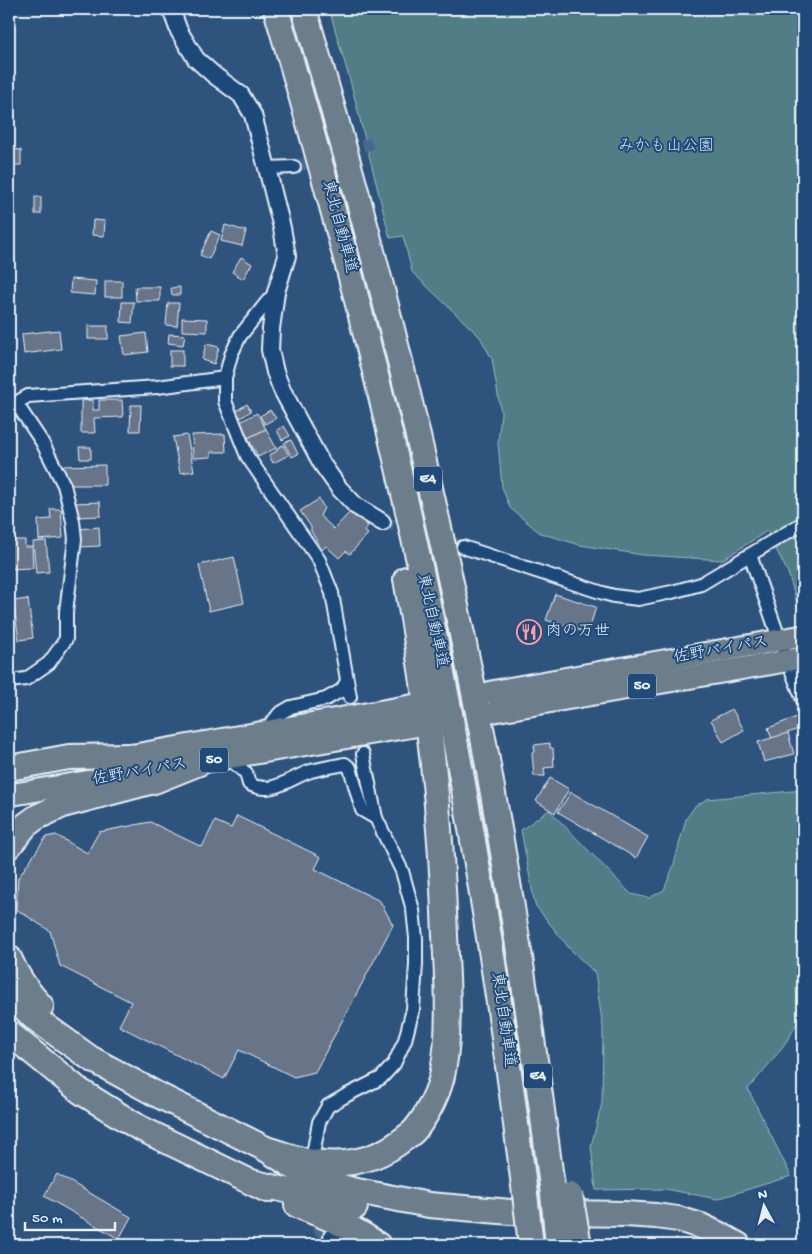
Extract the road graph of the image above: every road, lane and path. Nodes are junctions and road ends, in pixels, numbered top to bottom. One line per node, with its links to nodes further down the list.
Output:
1 (171, 9): 5 (street)
2 (276, 9): 7 (highway, 東北自動車道 / E4)
3 (304, 9): 40 (highway, 東北自動車道 / E4)
4 (294, 167): 5 (street)
5 (268, 168): 6 (street)
6 (276, 292): 8 (street); 10 (street)
7 (357, 302): 37 (highway); 44 (highway, 東北自動車道 / E4, bridge)
8 (225, 378): 9 (street); 18 (street)
9 (13, 402): 17 (street)
10 (382, 522)
11 (803, 523): 13 (street)
12 (463, 547): 13 (street)
13 (750, 555): 15 (street)
14 (803, 636): 15 (highway, 佐野バイパス / 50)
15 (780, 641): 16 (street); 16 (highway, 佐野バイパス / 50)
16 (796, 659): 20 (street)
17 (9, 680)
18 (347, 681): 19 (street); 21 (street)
19 (350, 697)
20 (803, 700)
21 (265, 732): 23 (highway, 佐野バイパス / 50); 24 (highway, 佐野バイパス / 50)
22 (363, 754): 29 (street)
23 (128, 756): 26 (highway); 27 (highway, 佐野バイパス / 50)
24 (228, 758): 25 (highway, 佐野バイパス / 50); 29 (street)
25 (199, 763): 28 (highway, 佐野バイパス / 50); 30 (highway)
26 (9, 768)
27 (9, 778)
28 (9, 795)
29 (376, 818): 38 (street)
30 (9, 846)
31 (9, 958): 35 (highway)
32 (9, 993): 35 (highway)
33 (9, 1012): 36 (highway)
34 (9, 1033): 36 (highway)
35 (90, 1058): 37 (highway)
36 (56, 1070): 39 (highway)
37 (266, 1149): 48 (highway)
38 (314, 1149)
39 (252, 1182): 43 (highway); 47 (highway)
40 (561, 1195): 45 (highway, bridge); 46 (highway, bridge)
41 (330, 1236): 42 (street)
42 (347, 1245)
43 (378, 1245)
44 (531, 1245)
45 (558, 1245)
46 (579, 1245)
47 (706, 1245)
48 (738, 1245)

